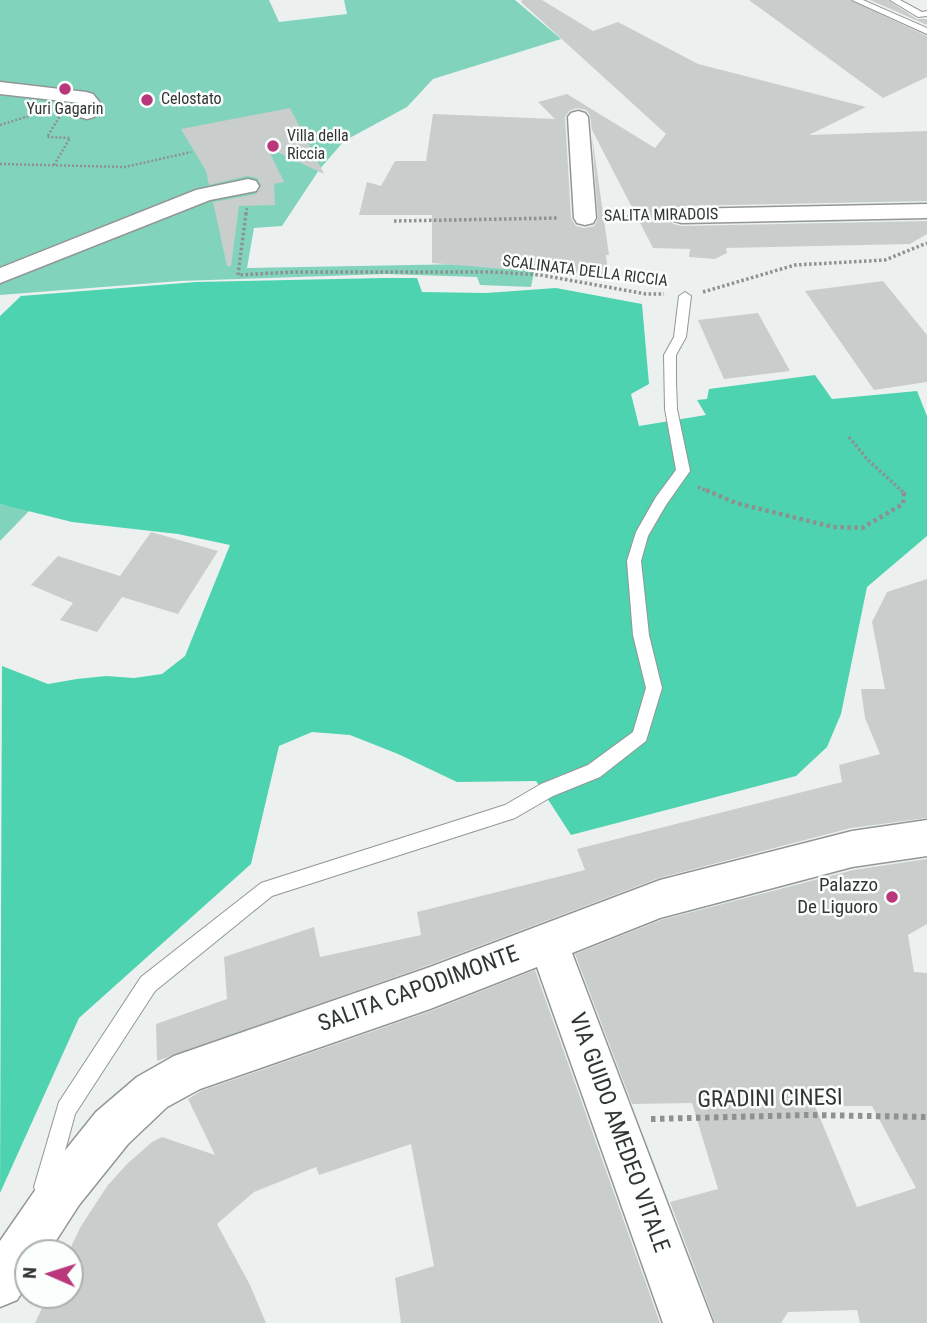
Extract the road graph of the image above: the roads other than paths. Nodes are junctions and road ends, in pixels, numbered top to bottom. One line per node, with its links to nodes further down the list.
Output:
1 (856, 0): 5 (lane)
2 (876, 0): 5 (lane)
3 (894, 0): 4 (lane)
4 (927, 13)
5 (927, 30)
6 (0, 88): 7 (street)
7 (88, 113)
8 (578, 117): 12 (street)
9 (248, 186): 13 (street)
10 (927, 211): 11 (street, SALITA MIRADOIS)
11 (682, 216)
12 (585, 218)
13 (0, 276)
14 (685, 296): 17 (lane)
15 (927, 838): 16 (street, SALITA CAPODIMONTE)
16 (548, 942): 17 (street, SALITA CAPODIMONTE); 19 (street, VIA GUIDO AMEDEO VITALE)
17 (34, 1233): 18 (street, SALITA CAPODIMONTE)
18 (0, 1283)
19 (688, 1323)

